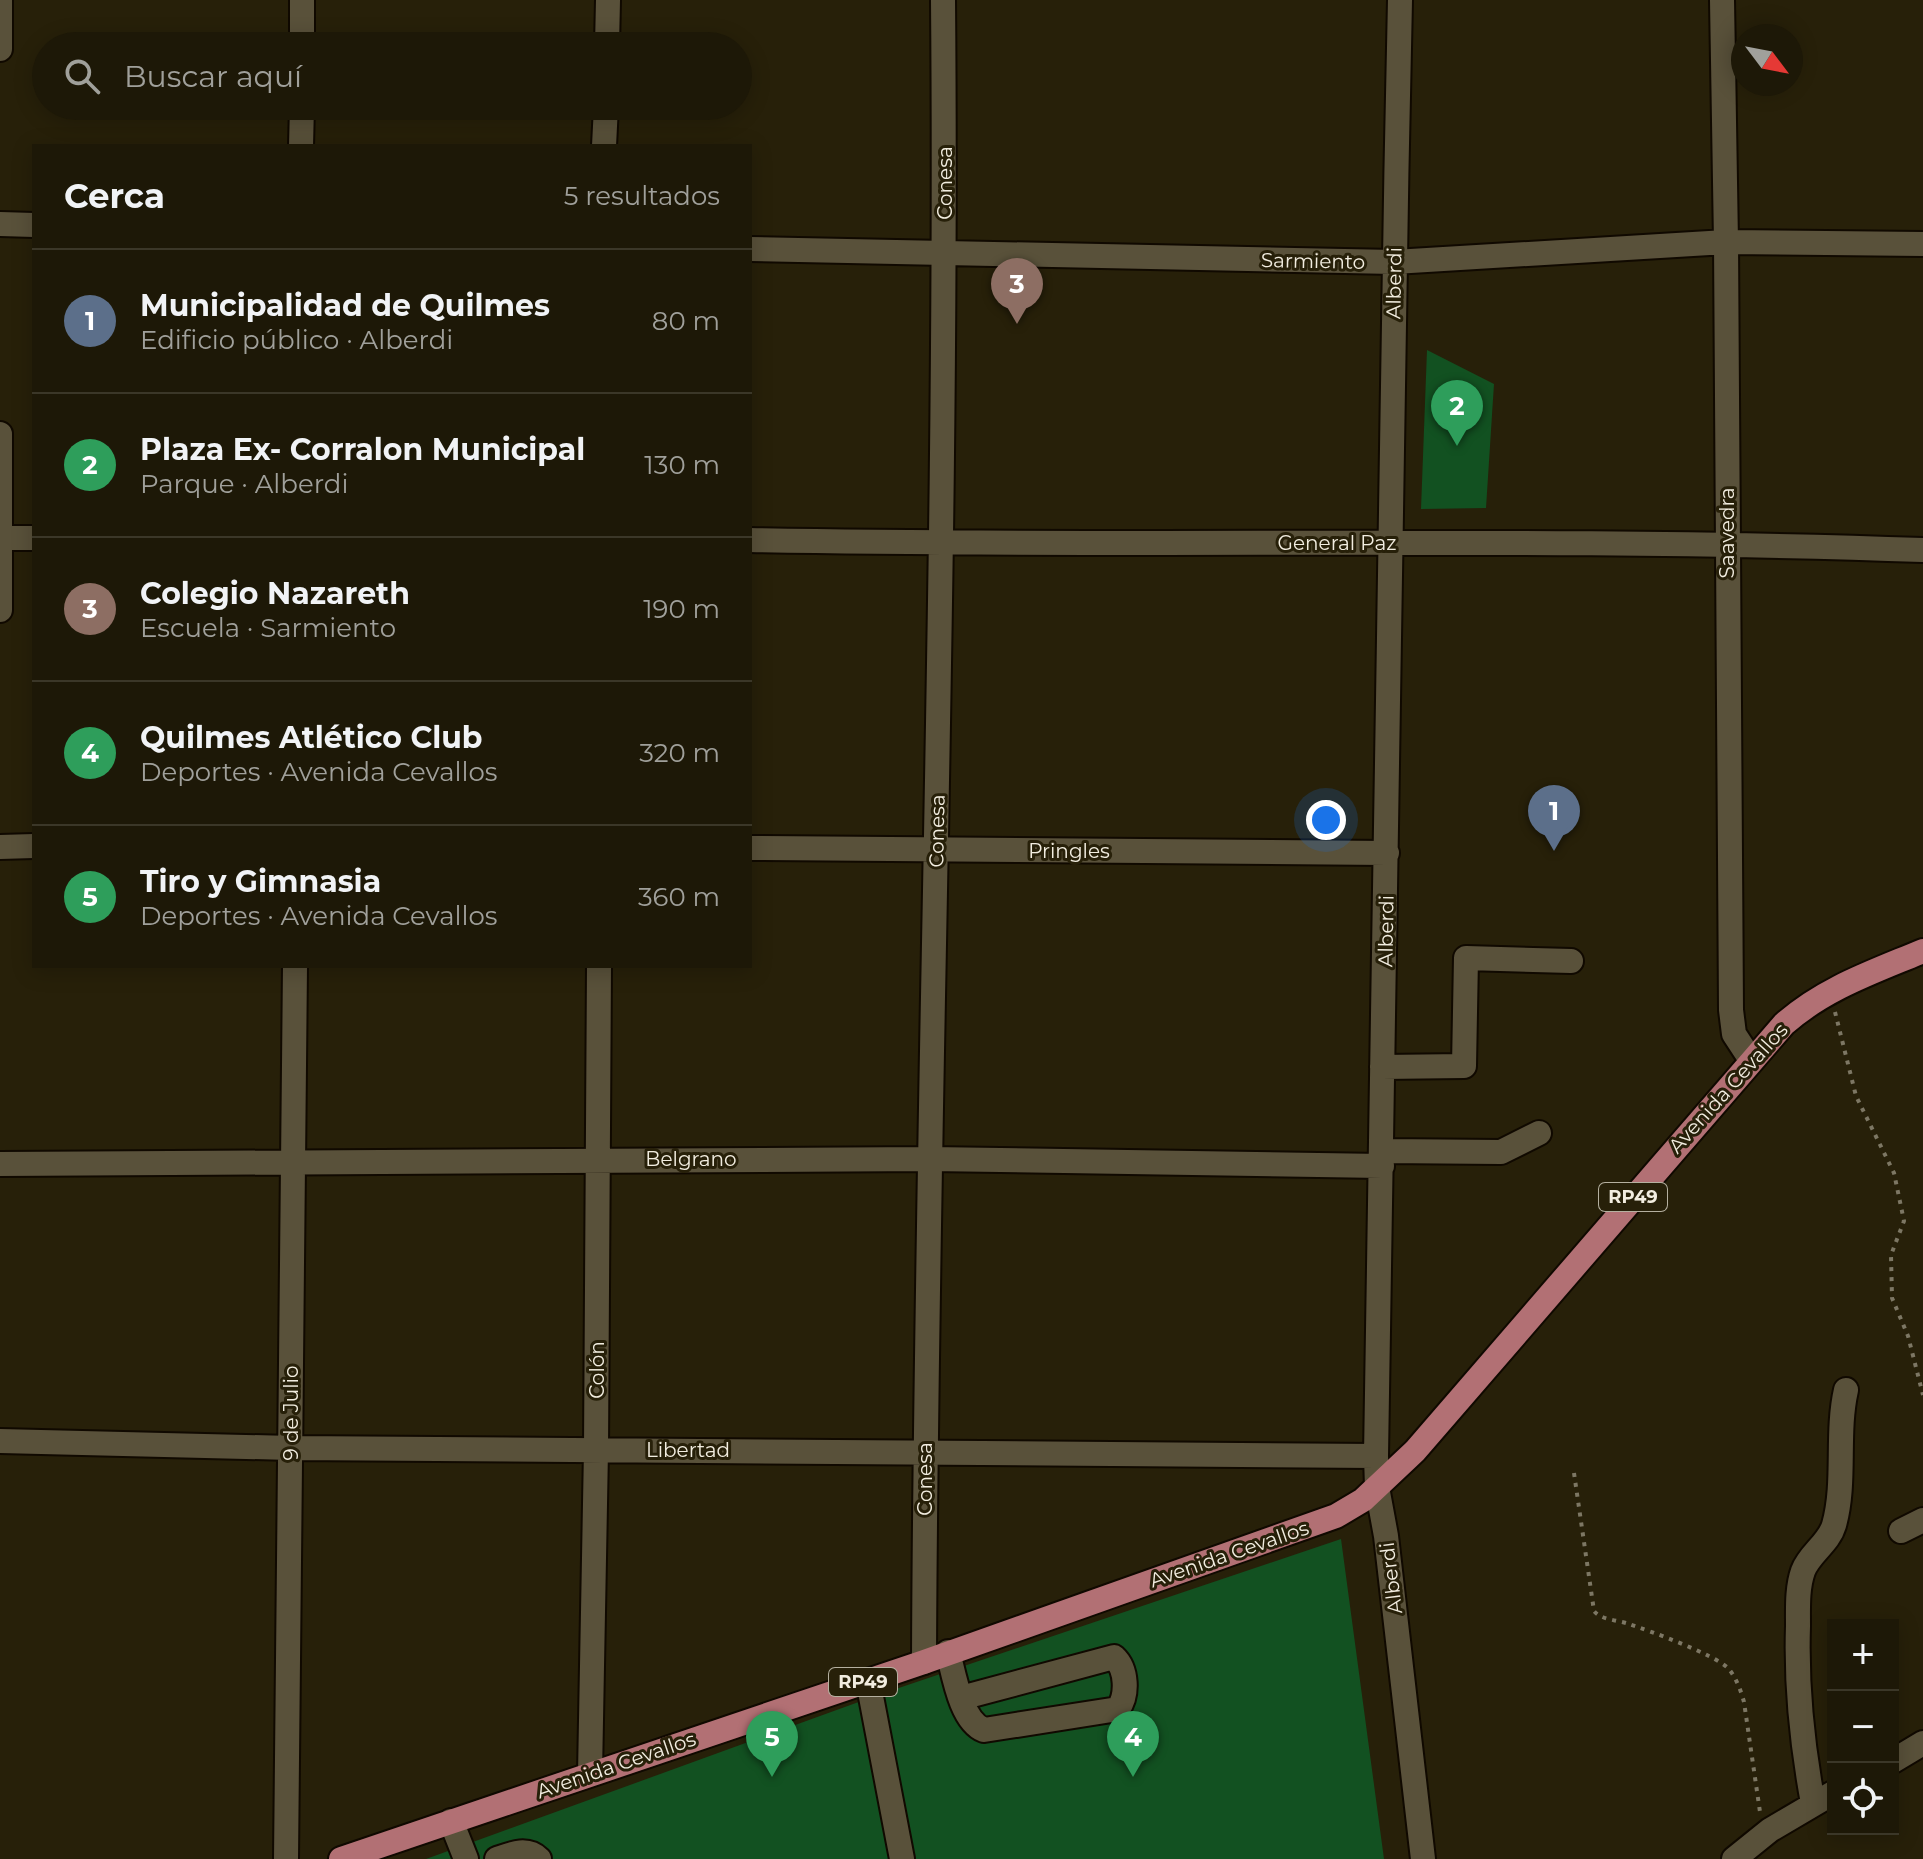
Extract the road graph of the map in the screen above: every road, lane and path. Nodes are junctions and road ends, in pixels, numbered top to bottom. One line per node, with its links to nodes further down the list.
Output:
1 (0, 0): 9 (street)
2 (302, 0): 7 (street)
3 (608, 0): 8 (street)
4 (943, 0): 19 (street, Conesa)
5 (1400, 0): 20 (street, Alberdi)
6 (1722, 0): 16 (street, Saavedra)
7 (302, 32)
8 (607, 32)
9 (0, 49)
10 (302, 120): 12 (street)
11 (605, 120): 13 (street)
12 (301, 144)
13 (604, 144)
14 (0, 224): 15 (street)
15 (32, 225)
16 (1726, 242): 17 (street, Sarmiento); 20 (street, Sarmiento); 26 (street, Saavedra)
17 (1923, 244)
18 (752, 249): 19 (street, Sarmiento)
19 (945, 254): 20 (street, Sarmiento); 27 (street, Conesa)
20 (1394, 262): 25 (street, Alberdi)
21 (0, 434): 22 (street)
22 (0, 538): 23 (street); 29 (street)
23 (32, 538)
24 (752, 540): 27 (street, General Paz)
25 (1388, 543): 26 (street, General Paz); 27 (street, General Paz); 34 (street, Alberdi)
26 (1727, 543): 28 (street, General Paz); 40 (street, Saavedra)
27 (942, 544): 33 (street, Conesa)
28 (1923, 550)
29 (0, 610)
30 (32, 846): 31 (street)
31 (0, 847)
32 (752, 848): 33 (street, Pringles)
33 (936, 850): 34 (street, Pringles); 44 (street, Conesa)
34 (1387, 853): 41 (street, Alberdi)
35 (1923, 951): 39 (main road, Avenida Cevallos / RP49)
36 (1571, 961): 41 (street)
37 (295, 968): 46 (street, 9 de Julio)
38 (599, 968): 45 (street, Colón)
39 (1830, 990): 40 (main road, Avenida Cevallos / RP49); 49 (path)
40 (1751, 1060): 56 (main road, Avenida Cevallos / RP49)
41 (1382, 1067): 43 (street, Alberdi)
42 (1539, 1133): 43 (street, Belgrano)
43 (1382, 1158): 44 (street, Belgrano); 54 (street, Alberdi)
44 (930, 1159): 45 (street, Belgrano); 53 (street, Conesa)
45 (597, 1160): 46 (street, Belgrano); 52 (street, Colón)
46 (293, 1161): 47 (street, Belgrano); 51 (street, 9 de Julio)
47 (0, 1164)
48 (1846, 1390): 66 (street)
49 (1923, 1395)
50 (0, 1441): 51 (street, Libertad)
51 (291, 1448): 52 (street, Libertad); 69 (street, 9 de Julio)
52 (596, 1450): 53 (street, Libertad); 65 (street, Colón)
53 (925, 1452): 54 (street, Libertad); 60 (street, Conesa)
54 (1376, 1456): 56 (street, Alberdi)
55 (1574, 1473): 68 (path)
56 (1377, 1487): 59 (main road, Avenida Cevallos / RP49); 75 (street, Alberdi)
57 (1923, 1520): 58 (street)
58 (1901, 1531)
59 (948, 1652): 60 (main road, Avenida Cevallos / RP49); 62 (street)
60 (924, 1662): 61 (main road, Avenida Cevallos / RP49)
61 (868, 1681): 65 (main road, Avenida Cevallos / RP49); 74 (street)
62 (961, 1698): 62 (street)
63 (1923, 1743): 64 (street)
64 (1899, 1757)
65 (590, 1774): 67 (main road, Avenida Cevallos / RP49)
66 (1823, 1798): 68 (street)
67 (451, 1821): 70 (main road, Avenida Cevallos / RP49); 71 (street)
68 (1766, 1833): 76 (street)
69 (286, 1859)
70 (341, 1859)
71 (466, 1859)
72 (497, 1859): 73 (street)
73 (539, 1859)
74 (902, 1859)
75 (1423, 1859)
76 (1734, 1859)

